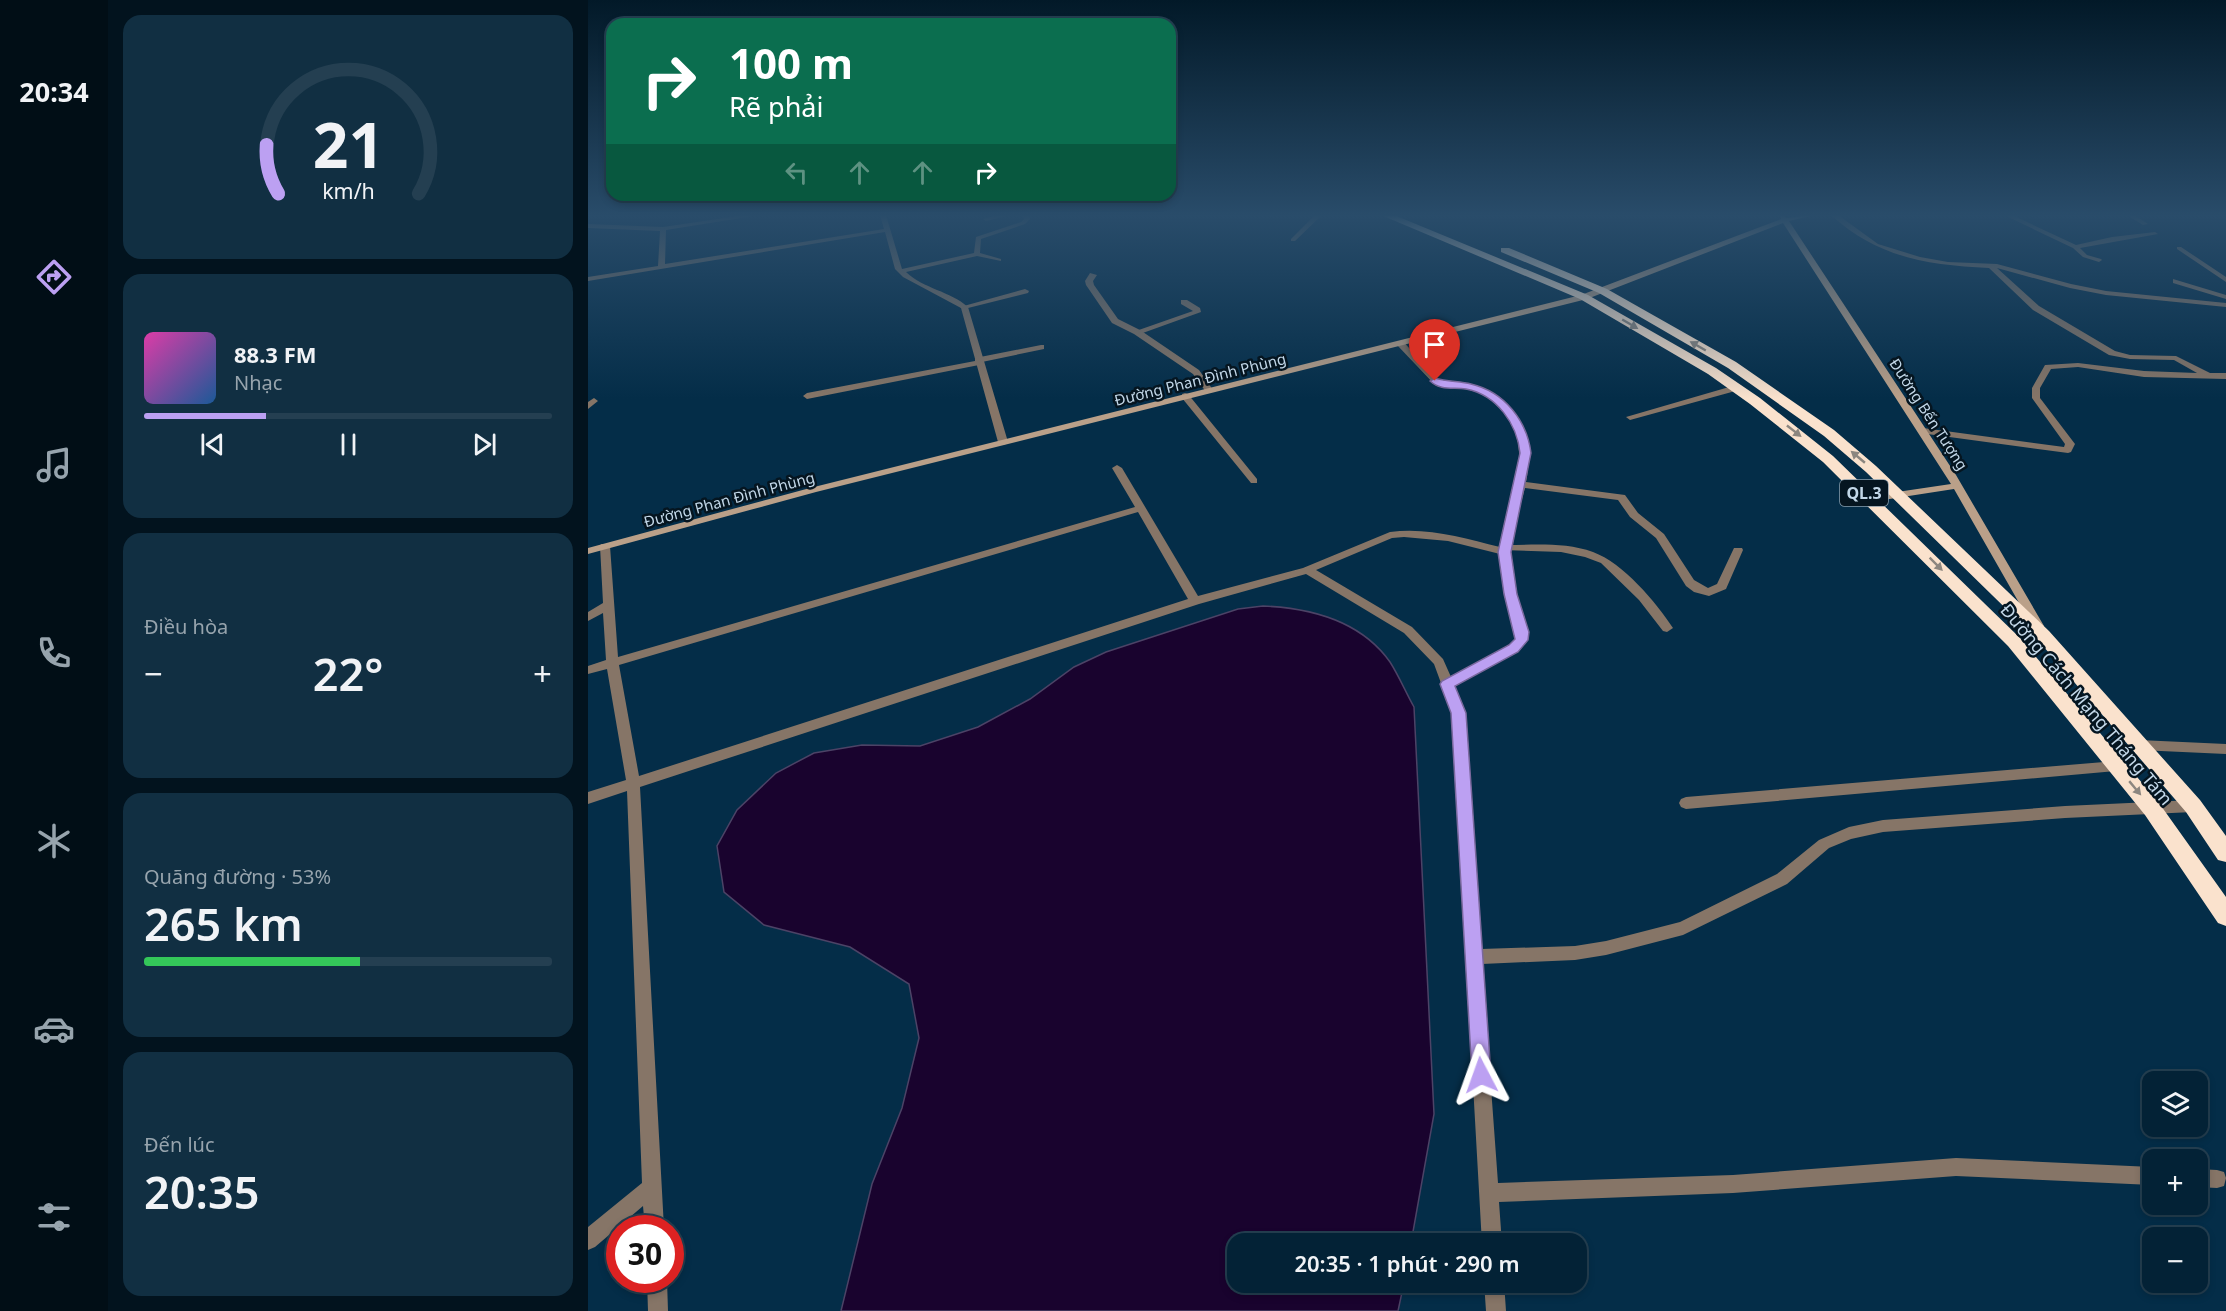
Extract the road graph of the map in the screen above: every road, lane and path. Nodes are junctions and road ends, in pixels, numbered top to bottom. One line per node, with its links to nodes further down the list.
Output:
1 (605, 276): 10 (street)
2 (907, 276): 18 (street)
3 (1093, 276): 19 (street)
4 (1534, 276): 14 (highway, Đường Cách Mạng Tháng Tám / QL.3)
5 (1570, 276): 13 (highway, Đường Cách Mạng Tháng Tám / QL.3)
6 (1639, 276): 13 (street, Đường Phan Đình Phùng)
7 (1822, 276): 30 (street, Đường Bến Tượng)
8 (2000, 276): 23 (street)
9 (2033, 276): 17 (street)
10 (588, 279)
11 (2176, 281): 15 (street)
12 (1025, 291): 18 (street)
13 (1603, 291): 14 (street, Đường Phan Đình Phùng); 36 (highway, Đường Cách Mạng Tháng Tám / QL.3, one-way to 13)
14 (1584, 297): 20 (street, Đường Phan Đình Phùng); 25 (highway, Đường Cách Mạng Tháng Tám / QL.3, one-way to 25)
15 (2226, 297)
16 (1184, 302): 19 (street)
17 (2226, 305)
18 (964, 307): 22 (street)
19 (1137, 332): 26 (street)
20 (1400, 343): 26 (street, Đường Phan Đình Phùng); 34 (street)
21 (1041, 347): 22 (street)
22 (978, 361): 27 (street); 31 (street)
23 (2208, 375): 24 (street); 30 (street)
24 (2226, 376)
25 (1736, 388): 29 (street); 37 (highway, Đường Cách Mạng Tháng Tám / QL.3, one-way to 37)
26 (1209, 390): 28 (street, Đường Phan Đình Phùng)
27 (807, 396)
28 (1185, 396): 31 (street, Đường Phan Đình Phùng); 33 (street)
29 (1630, 417)
30 (1923, 431): 35 (street, Đường Bến Tượng)
31 (1004, 442): 39 (street, Đường Phan Đình Phùng)
32 (1117, 468): 38 (street)
33 (1254, 481)
34 (1520, 483): 40 (street); 41 (street)
35 (1957, 486): 36 (street); 48 (street, Đường Bến Tượng)
36 (1898, 494): 37 (street); 48 (highway, Đường Cách Mạng Tháng Tám / QL.3)
37 (1870, 499): 54 (highway, Đường Cách Mạng Tháng Tám / QL.3, one-way to 54)
38 (1139, 509): 44 (street); 49 (street)
39 (605, 546): 42 (street, Đường Phan Đình Phùng); 45 (street)
40 (1505, 550): 43 (street); 47 (street); 51 (street)
41 (1738, 550)
42 (588, 551)
43 (1307, 570): 44 (street); 51 (street)
44 (1195, 601): 55 (street)
45 (609, 604): 46 (street); 49 (street)
46 (588, 617)
47 (1666, 628)
48 (2043, 635): 52 (highway, Đường Cách Mạng Tháng Tám / QL.3)
49 (612, 662): 50 (street); 55 (street)
50 (588, 670)
51 (1447, 684): 62 (street)
52 (2139, 745): 53 (street); 58 (highway, Đường Cách Mạng Tháng Tám / QL.3)
53 (2226, 749)
54 (2116, 766): 57 (street); 59 (highway, Đường Cách Mạng Tháng Tám / QL.3, one-way to 59)
55 (633, 782): 56 (street); 66 (street)
56 (588, 798)
57 (1686, 803)
58 (2193, 806): 59 (street); 60 (highway, Đường Cách Mạng Tháng Tám / QL.3)
59 (2152, 808): 61 (highway, Đường Cách Mạng Tháng Tám / QL.3); 62 (street)
60 (2226, 853)
61 (2226, 915)
62 (1474, 957): 67 (street)
63 (2142, 1176): 67 (street)
64 (2208, 1179): 65 (street)
65 (2217, 1179)
66 (652, 1187): 68 (street); 70 (street)
67 (1488, 1193): 69 (street)
68 (653, 1215)
69 (1491, 1233)
70 (588, 1240)
71 (657, 1293): 73 (street)
72 (1495, 1293): 74 (street)
73 (658, 1311)
74 (1496, 1311)

